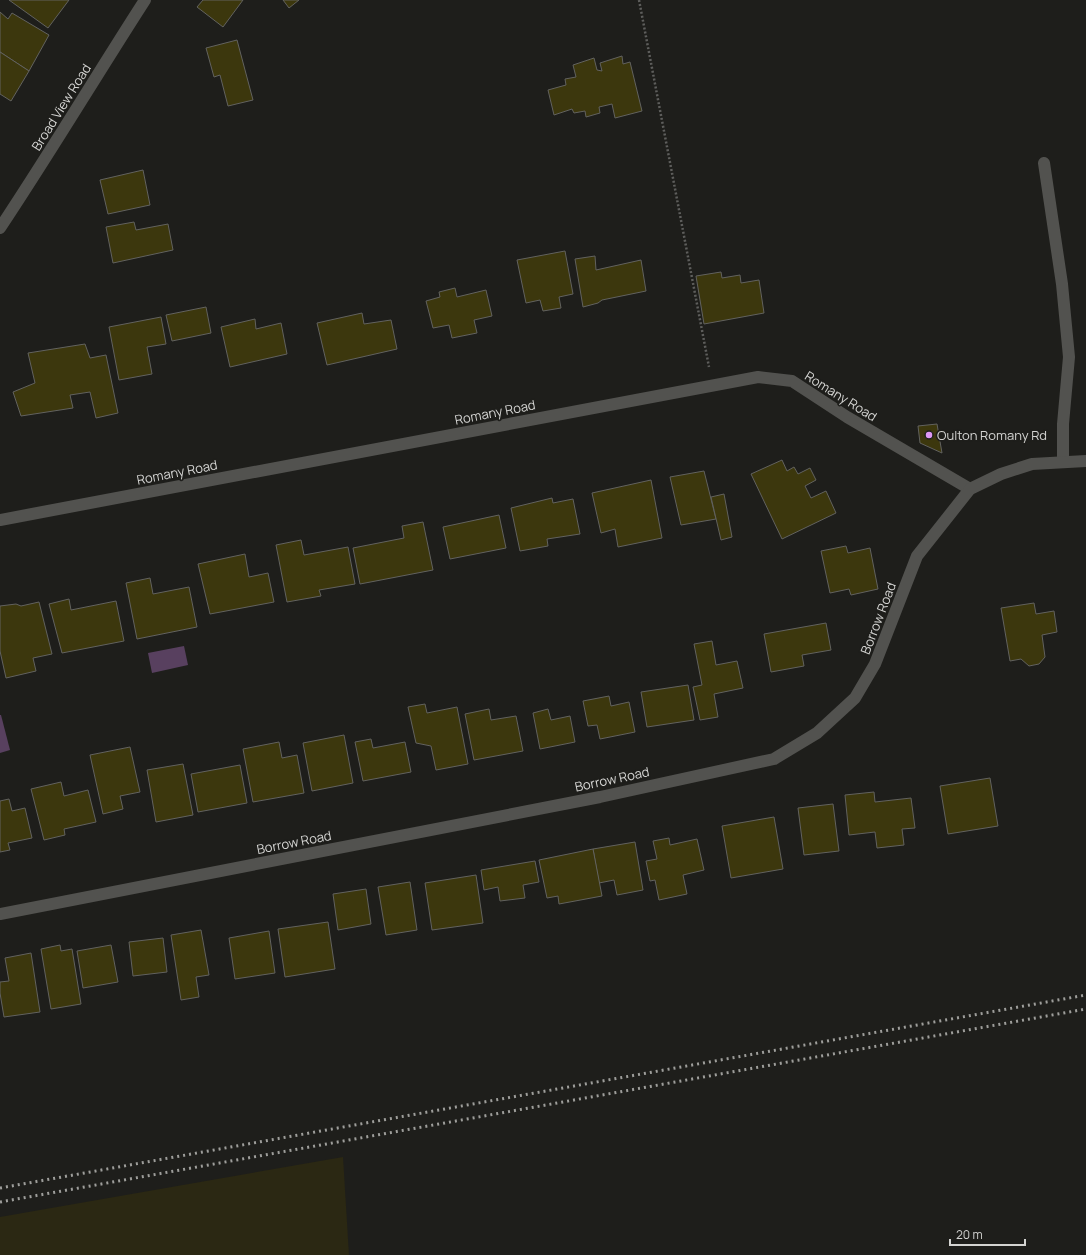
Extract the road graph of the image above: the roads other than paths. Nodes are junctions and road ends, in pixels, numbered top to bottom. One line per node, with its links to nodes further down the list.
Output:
1 (145, 0): 3 (street, Broad View Road)
2 (1044, 163): 4 (street)
3 (0, 228)
4 (1063, 461): 5 (street, Borrow Road); 6 (street, Borrow Road)
5 (1086, 461)
6 (970, 489): 7 (street, Romany Road); 8 (street, Borrow Road)
7 (0, 520)
8 (0, 914)

